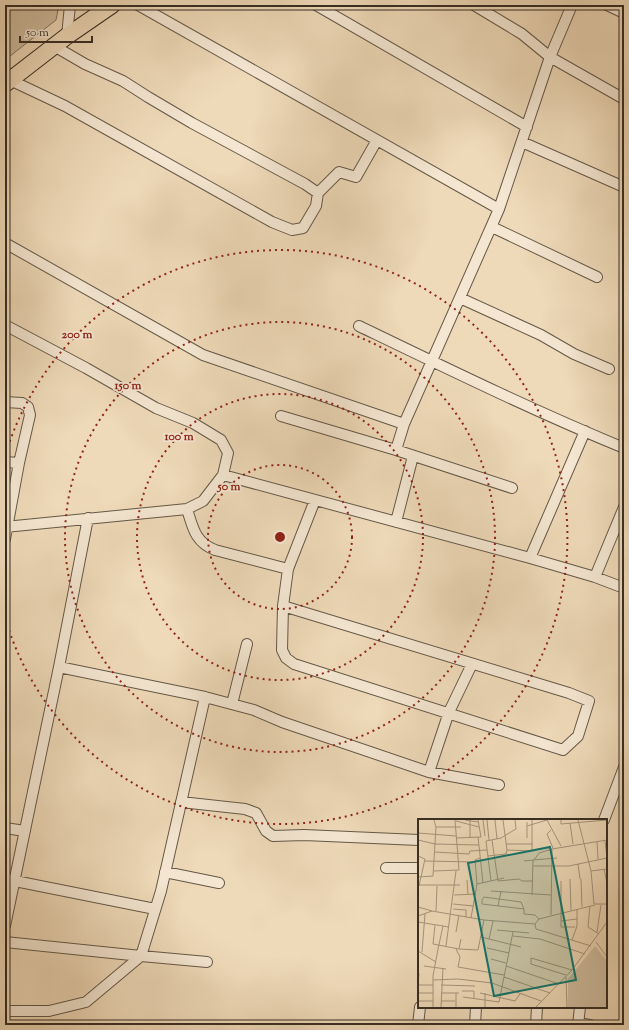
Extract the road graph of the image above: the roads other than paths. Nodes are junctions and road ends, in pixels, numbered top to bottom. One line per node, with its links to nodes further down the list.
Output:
1 (70, 5): 10 (street)
2 (93, 5): 10 (main road)
3 (112, 5): 10 (main road)
4 (138, 5): 16 (street)
5 (316, 5): 15 (street)
6 (474, 5): 12 (street)
7 (572, 5): 12 (street)
8 (607, 5): 9 (street)
9 (624, 13)
10 (67, 29): 11 (main road); 13 (main road)
11 (54, 46): 13 (main road); 19 (street)
12 (550, 57): 14 (street); 15 (street)
13 (7, 79): 19 (street)
14 (624, 99)
15 (527, 127): 17 (street)
16 (377, 140): 19 (street); 20 (street)
17 (522, 142): 18 (street); 20 (street)
18 (624, 187)
19 (318, 193)
20 (499, 209): 21 (street)
21 (492, 227): 23 (street); 24 (street)
22 (5, 243): 31 (street)
23 (598, 277)
24 (460, 298): 27 (street); 28 (street)
25 (5, 325): 38 (street)
26 (359, 326): 27 (street)
27 (432, 361): 31 (street); 32 (street)
28 (609, 369)
29 (5, 402): 37 (street)
30 (281, 416): 34 (street)
31 (404, 424): 34 (street)
32 (585, 431): 33 (street); 47 (street)
33 (624, 448)
34 (396, 450): 35 (street)
35 (413, 456): 39 (street); 44 (street)
36 (5, 462): 37 (street)
37 (19, 463): 45 (street)
38 (223, 475): 40 (street); 42 (street)
39 (512, 488)
40 (315, 500): 44 (street); 48 (street)
41 (624, 507): 49 (street)
42 (187, 509): 43 (street); 48 (street)
43 (88, 518): 45 (street); 54 (street)
44 (396, 522): 47 (street)
45 (6, 527): 46 (street)
46 (5, 539)
47 (530, 558): 49 (street)
48 (288, 569): 51 (street)
49 (595, 577): 50 (street)
50 (624, 588)
51 (283, 606): 53 (street); 57 (street)
52 (247, 644): 56 (street)
53 (472, 664): 57 (street); 57 (street)
54 (59, 667): 55 (street); 65 (street)
55 (205, 697): 56 (street); 62 (street)
56 (232, 704): 59 (street)
57 (449, 712): 59 (street)
58 (624, 767): 60 (street)
59 (429, 772): 61 (street)
60 (621, 784): 63 (street)
61 (499, 785)
62 (181, 802): 66 (street); 69 (street)
63 (604, 819)
64 (5, 828): 65 (street)
65 (25, 831): 70 (street)
66 (418, 840)
67 (386, 868): 68 (street)
68 (418, 868)
69 (166, 872): 71 (street); 72 (street)
70 (10, 880): 72 (street); 73 (street)
71 (219, 883)
72 (155, 909): 75 (street)
73 (5, 926)
74 (5, 942): 75 (street)
75 (141, 956): 76 (street); 81 (street)
76 (207, 962)
77 (420, 1008): 83 (street)
78 (476, 1008): 84 (street)
79 (537, 1008): 85 (street)
80 (580, 1008): 82 (street)
81 (5, 1011)
82 (578, 1024): 86 (street)
83 (418, 1025)
84 (475, 1025)
85 (536, 1025)
86 (590, 1025)

